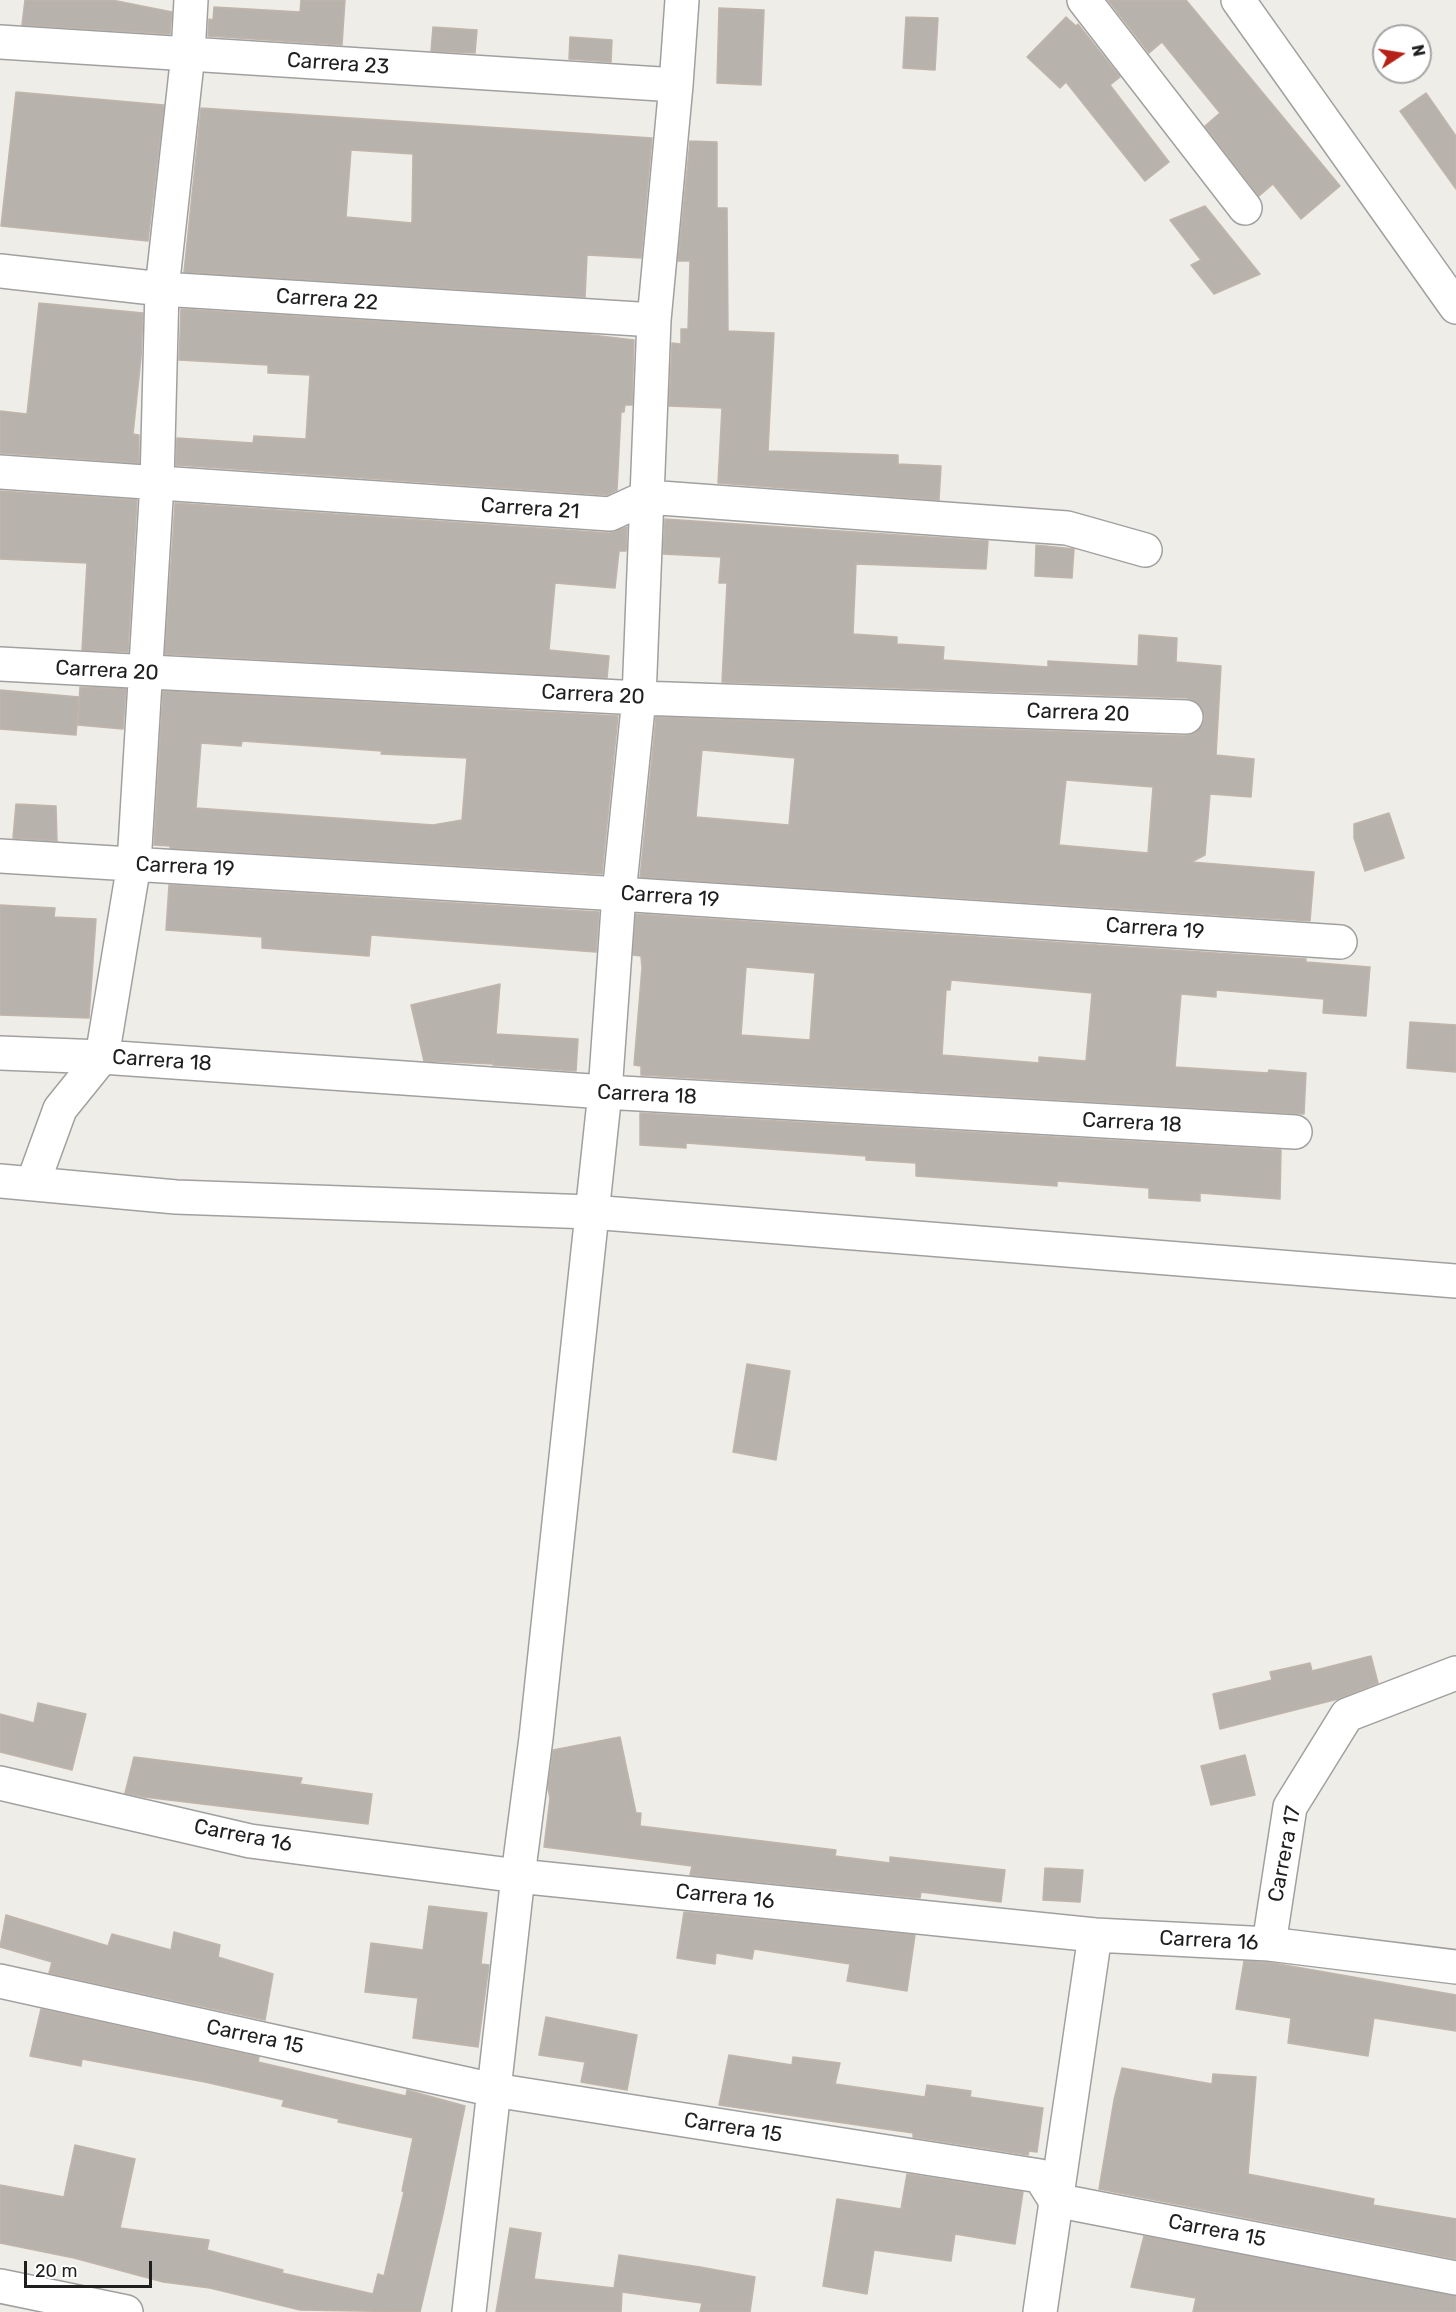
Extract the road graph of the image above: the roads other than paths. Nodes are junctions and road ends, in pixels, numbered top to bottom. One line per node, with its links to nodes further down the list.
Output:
1 (191, 0): 6 (street)
2 (682, 0): 7 (street)
3 (1083, 0): 8 (street)
4 (1238, 0): 11 (street)
5 (0, 42): 6 (street, Carrera 23)
6 (188, 54): 7 (street, Carrera 23); 10 (street)
7 (676, 86): 12 (street)
8 (1245, 208)
9 (0, 272): 10 (street, Carrera 22)
10 (162, 289): 12 (street, Carrera 22); 14 (street)
11 (1456, 308)
12 (654, 320): 15 (street)
13 (0, 472): 14 (street, Carrera 21)
14 (157, 483): 15 (street, Carrera 21); 18 (street)
15 (647, 497): 16 (street, Carrera 21); 19 (street)
16 (1145, 550)
17 (0, 664): 18 (street, Carrera 20)
18 (146, 674): 19 (street, Carrera 20); 22 (street)
19 (639, 698): 20 (street, Carrera 20); 23 (street)
20 (1186, 717)
21 (0, 856): 22 (street, Carrera 19)
22 (134, 864): 23 (street, Carrera 19); 26 (street)
23 (619, 894): 24 (street, Carrera 19); 27 (street)
24 (1340, 942)
25 (0, 1053): 26 (street, Carrera 18)
26 (102, 1057): 27 (street, Carrera 18); 30 (street)
27 (605, 1092): 28 (street, Carrera 18); 31 (street)
28 (1295, 1132)
29 (0, 1181): 30 (street)
30 (33, 1183): 31 (street)
31 (591, 1212): 32 (street); 35 (street)
32 (1456, 1281)
33 (1456, 1673): 37 (street, Carrera 17)
34 (0, 1783): 35 (street, Carrera 16)
35 (518, 1876): 36 (street, Carrera 16); 40 (street)
36 (1095, 1935): 37 (street, Carrera 16); 41 (street)
37 (1269, 1944): 38 (street, Carrera 16)
38 (1456, 1967)
39 (0, 1981): 40 (street, Carrera 15)
40 (494, 2090): 41 (street, Carrera 15); 45 (street)
41 (1055, 2200): 42 (street, Carrera 15); 46 (street)
42 (1456, 2278)
43 (0, 2286): 44 (street)
44 (126, 2312)
45 (469, 2312)
46 (1040, 2312)

